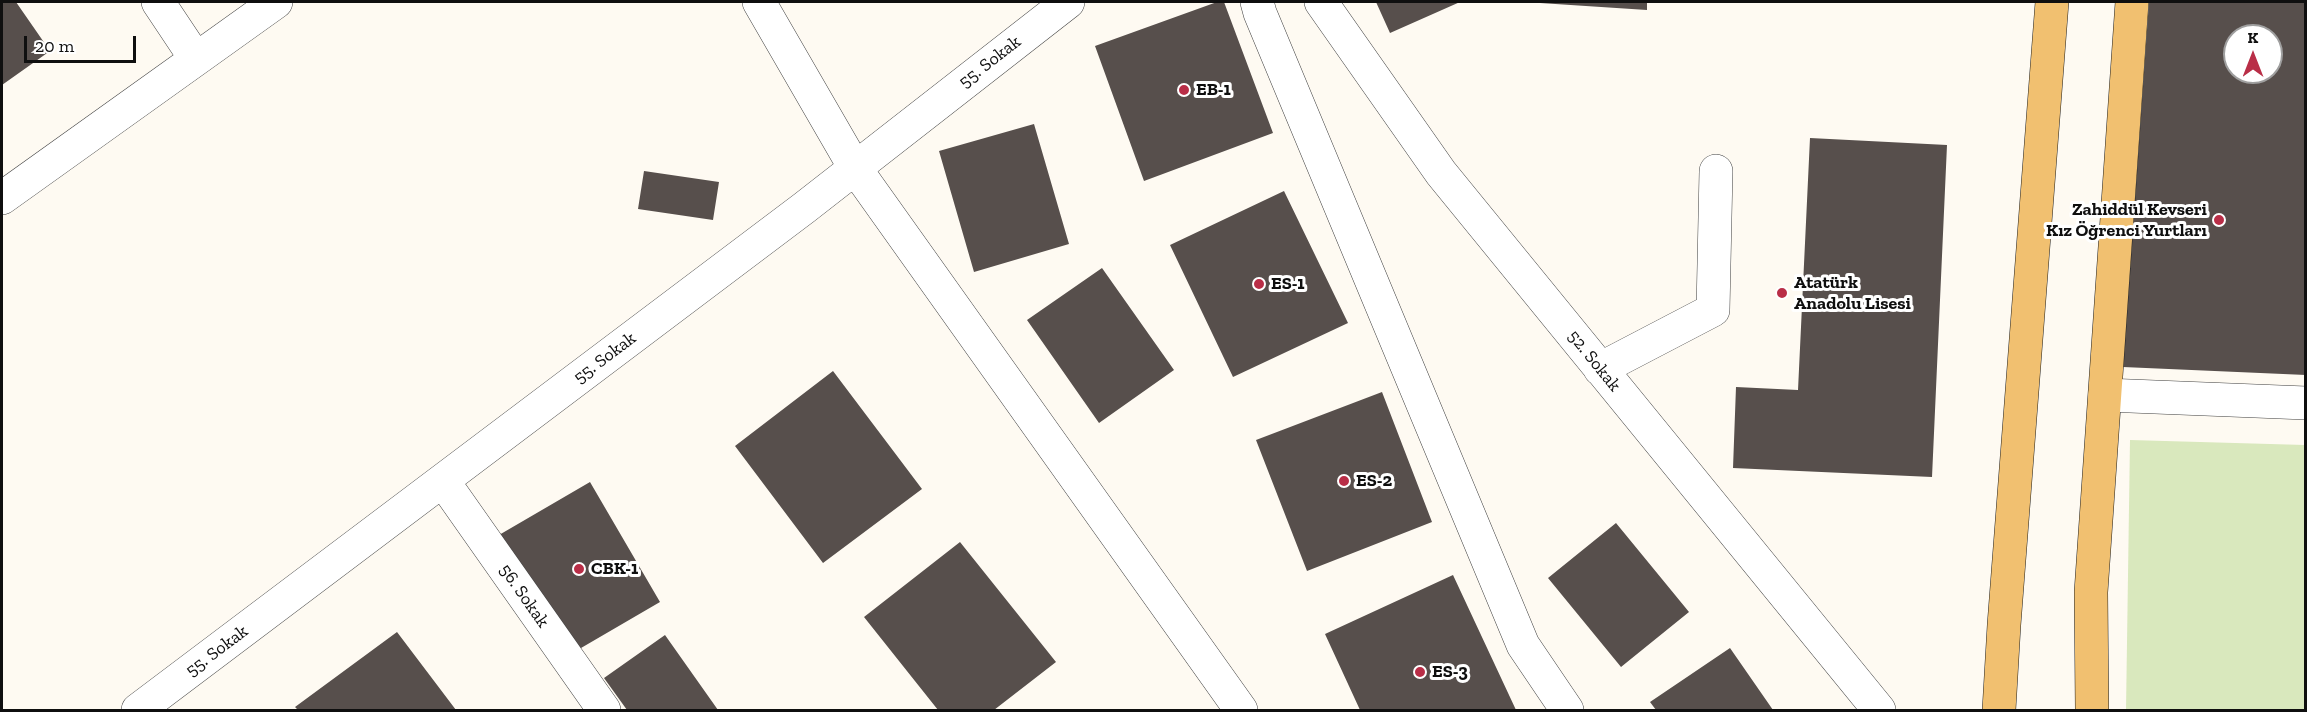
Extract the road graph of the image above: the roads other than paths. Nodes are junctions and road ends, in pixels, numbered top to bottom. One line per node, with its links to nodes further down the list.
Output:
1 (158, 2): 9 (street)
2 (276, 2): 9 (street)
3 (759, 2): 10 (street)
4 (1068, 2): 10 (street, 55. Sokak)
5 (1257, 2): 20 (street)
6 (1321, 2): 13 (street, 52. Sokak)
7 (2052, 2): 22 (main road)
8 (2132, 2): 14 (main road)
9 (196, 59): 12 (street)
10 (855, 168): 16 (street, 55. Sokak); 19 (street)
11 (1716, 171): 13 (street)
12 (2, 198)
13 (1600, 369): 21 (street, 52. Sokak)
14 (2105, 395): 15 (street); 23 (main road)
15 (2306, 403)
16 (443, 481): 17 (street, 55. Sokak); 18 (street, 56. Sokak)
17 (138, 711)
18 (604, 711)
19 (1241, 711)
20 (1567, 711)
21 (1879, 711)
22 (1999, 711)
23 (2092, 711)

